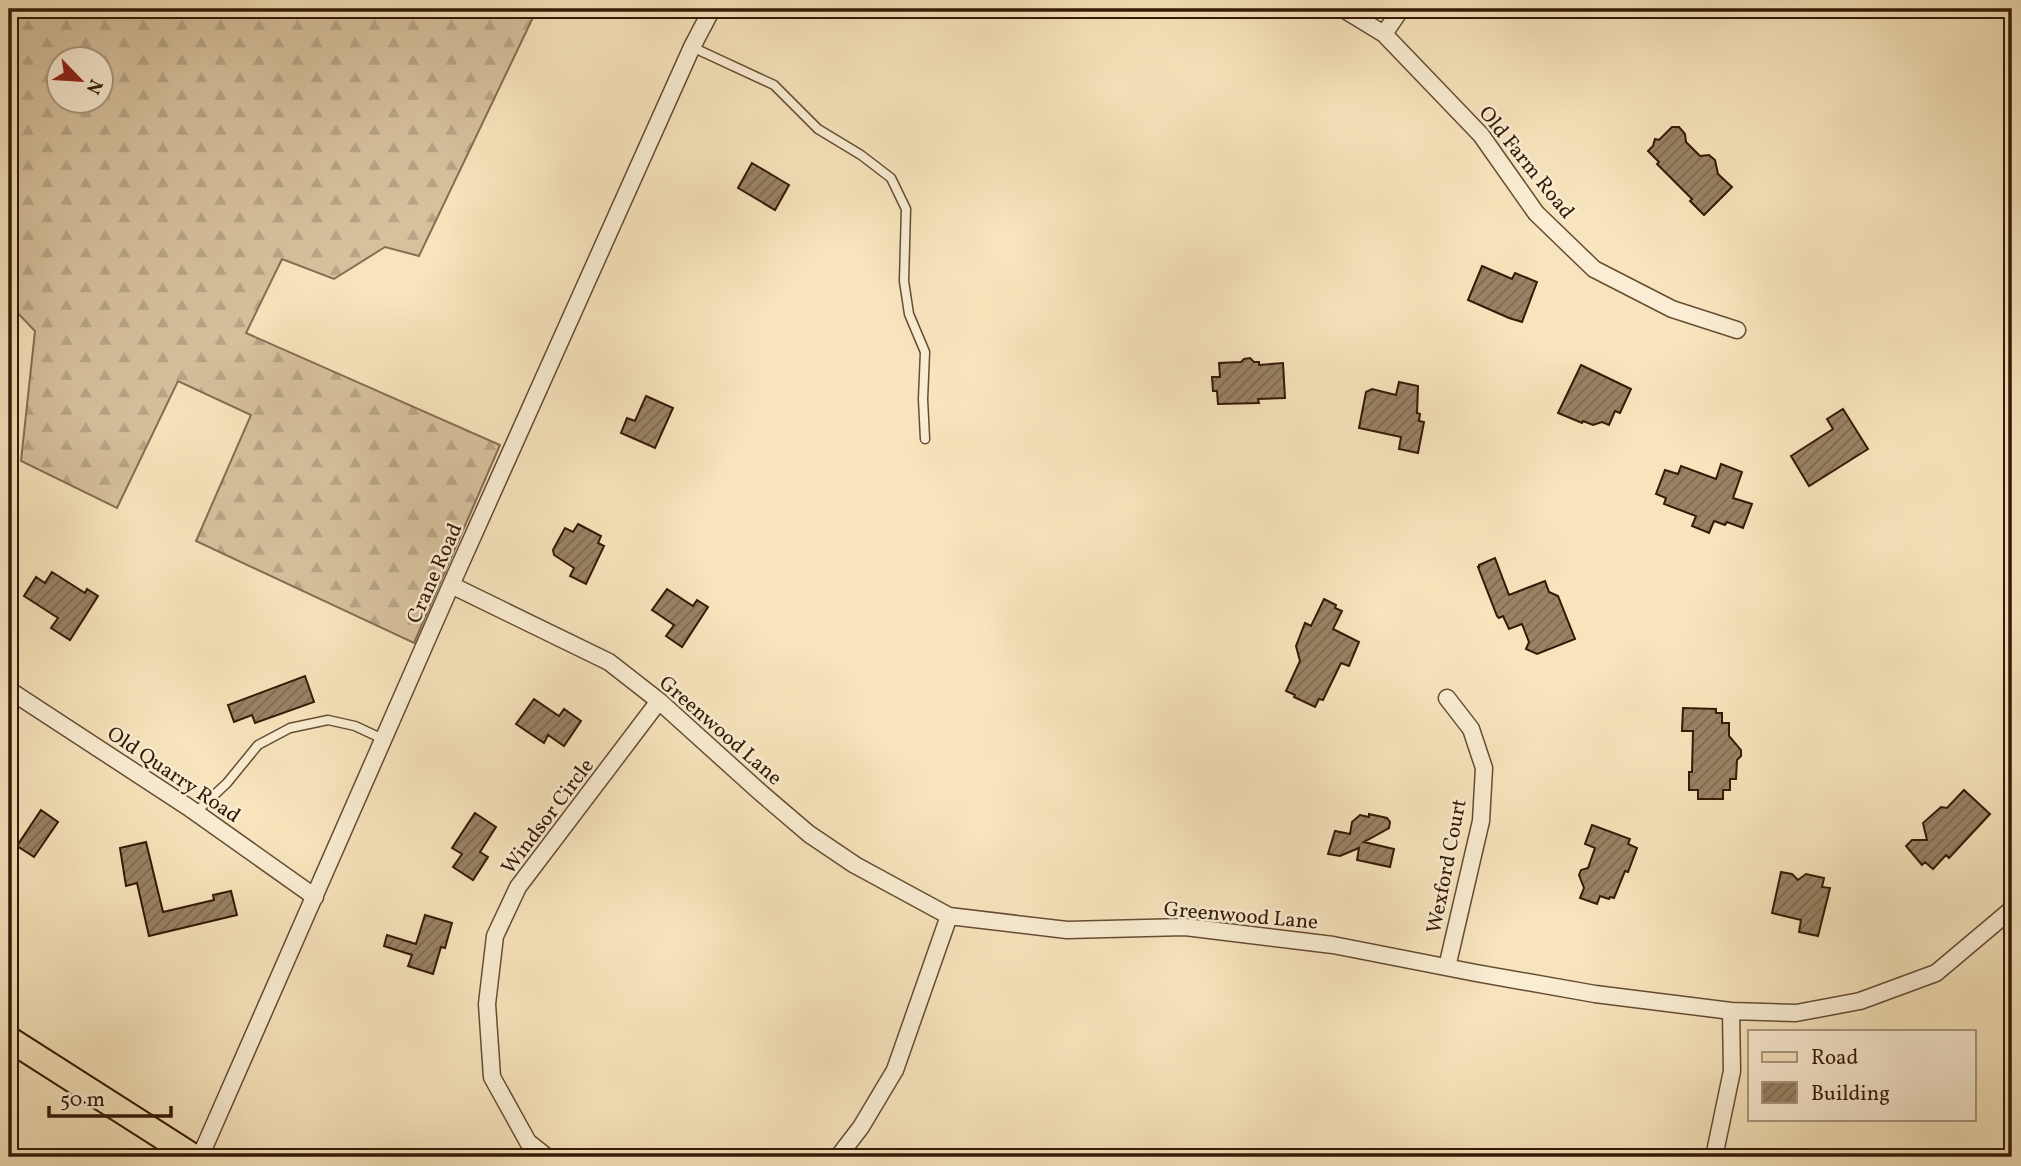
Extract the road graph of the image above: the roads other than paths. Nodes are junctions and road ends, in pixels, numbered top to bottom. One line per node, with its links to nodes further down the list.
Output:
1 (712, 9): 5 (street, Crane Road)
2 (1343, 9): 4 (street, Old Farm Road)
3 (1401, 9): 4 (street)
4 (1384, 34): 6 (street, Old Farm Road)
5 (692, 47): 7 (lane); 8 (street, Crane Road)
6 (1737, 330)
7 (925, 439)
8 (451, 585): 11 (street, Greenwood Lane); 12 (street, Crane Road)
9 (9, 690): 13 (street, Old Quarry Road)
10 (1447, 698): 17 (street, Wexford Court)
11 (659, 701): 16 (street, Greenwood Lane); 22 (street, Windsor Circle)
12 (383, 739): 13 (lane); 14 (street, Crane Road)
13 (196, 812): 14 (street, Old Quarry Road)
14 (314, 897): 21 (street, Crane Road)
15 (2012, 909): 18 (street, Greenwood Lane)
16 (949, 916): 17 (street, Greenwood Lane); 23 (street)
17 (1447, 967): 18 (street, Greenwood Lane)
18 (1731, 1010): 24 (street)
19 (9, 1039): 20 (main road)
20 (194, 1157)
21 (200, 1157)
22 (547, 1157)
23 (838, 1157)
24 (1714, 1157)

